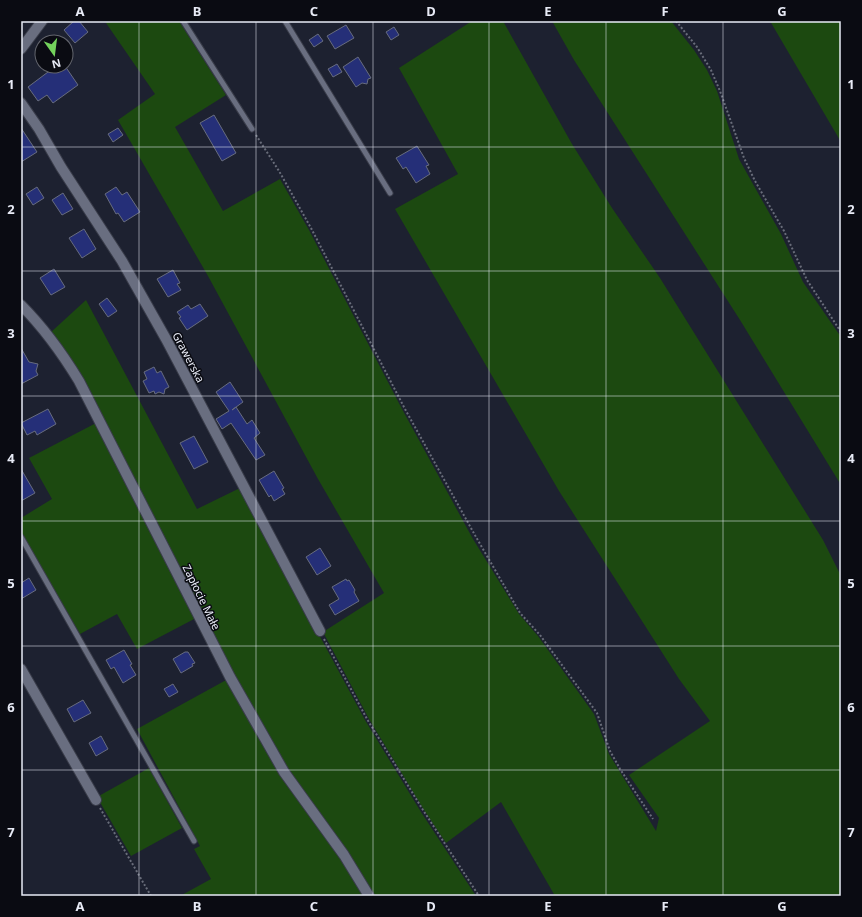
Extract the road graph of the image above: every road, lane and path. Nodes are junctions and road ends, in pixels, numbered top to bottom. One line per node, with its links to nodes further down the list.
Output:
1 (42, 21): 5 (street)
2 (183, 21): 7 (lane)
3 (286, 21): 8 (lane)
4 (676, 21): 10 (path)
5 (21, 49)
6 (21, 103): 12 (street, Grawerska)
7 (252, 128): 15 (path)
8 (390, 193)
9 (21, 305): 18 (street, Zapłocie Małe)
10 (841, 332)
11 (21, 537): 16 (lane)
12 (320, 631): 19 (path)
13 (21, 669): 14 (street)
14 (96, 800): 17 (path)
15 (653, 819)
16 (194, 841)
17 (151, 896)
18 (369, 896)
19 (479, 896)

